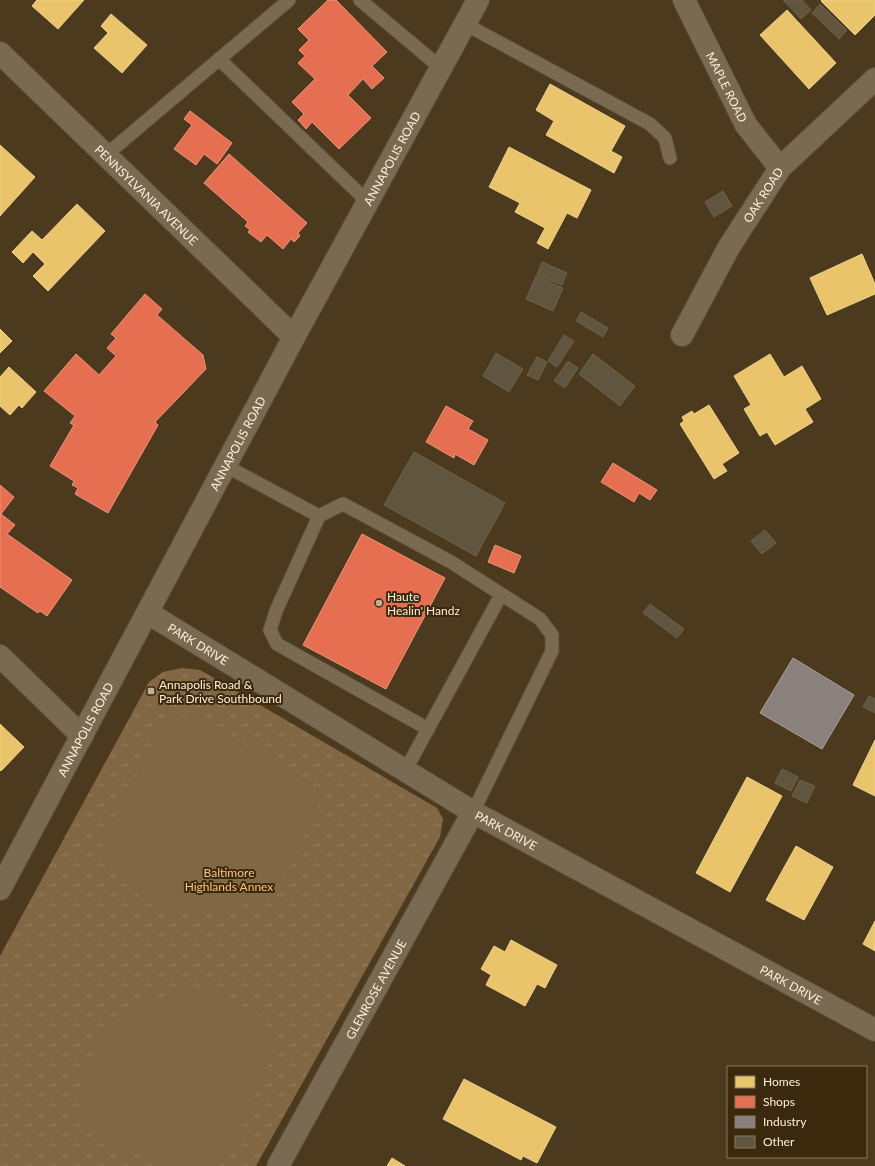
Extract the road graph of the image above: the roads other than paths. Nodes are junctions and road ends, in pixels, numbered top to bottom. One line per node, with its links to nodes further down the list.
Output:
1 (289, 0): 7 (lane)
2 (360, 0): 8 (lane)
3 (478, 0): 5 (street, ANNAPOLIS ROAD)
4 (684, 0): 12 (street, MAPLE ROAD)
5 (465, 24): 8 (street, ANNAPOLIS ROAD); 11 (lane)
6 (0, 52): 10 (street, PENNSYLVANIA AVENUE)
7 (219, 59): 10 (lane); 13 (lane)
8 (441, 68): 13 (street, ANNAPOLIS ROAD)
9 (875, 79): 12 (street, OAK ROAD)
10 (106, 155): 15 (street, PENNSYLVANIA AVENUE)
11 (670, 158)
12 (780, 168): 14 (street, OAK ROAD)
13 (368, 202): 15 (street, ANNAPOLIS ROAD)
14 (682, 334)
15 (294, 337): 16 (street, ANNAPOLIS ROAD)
16 (226, 466): 17 (lane); 19 (street, ANNAPOLIS ROAD)
17 (319, 516): 18 (lane); 21 (lane)
18 (501, 595): 21 (lane); 24 (lane)
19 (148, 613): 22 (street, ANNAPOLIS ROAD); 23 (street, PARK DRIVE)
20 (0, 656): 22 (street)
21 (428, 729): 23 (lane)
22 (82, 736): 25 (street, ANNAPOLIS ROAD)
23 (405, 771): 24 (street, PARK DRIVE)
24 (473, 812): 26 (street, PARK DRIVE); 27 (street, GLENROSE AVENUE)
25 (0, 889)
26 (875, 1030)
27 (278, 1166)

